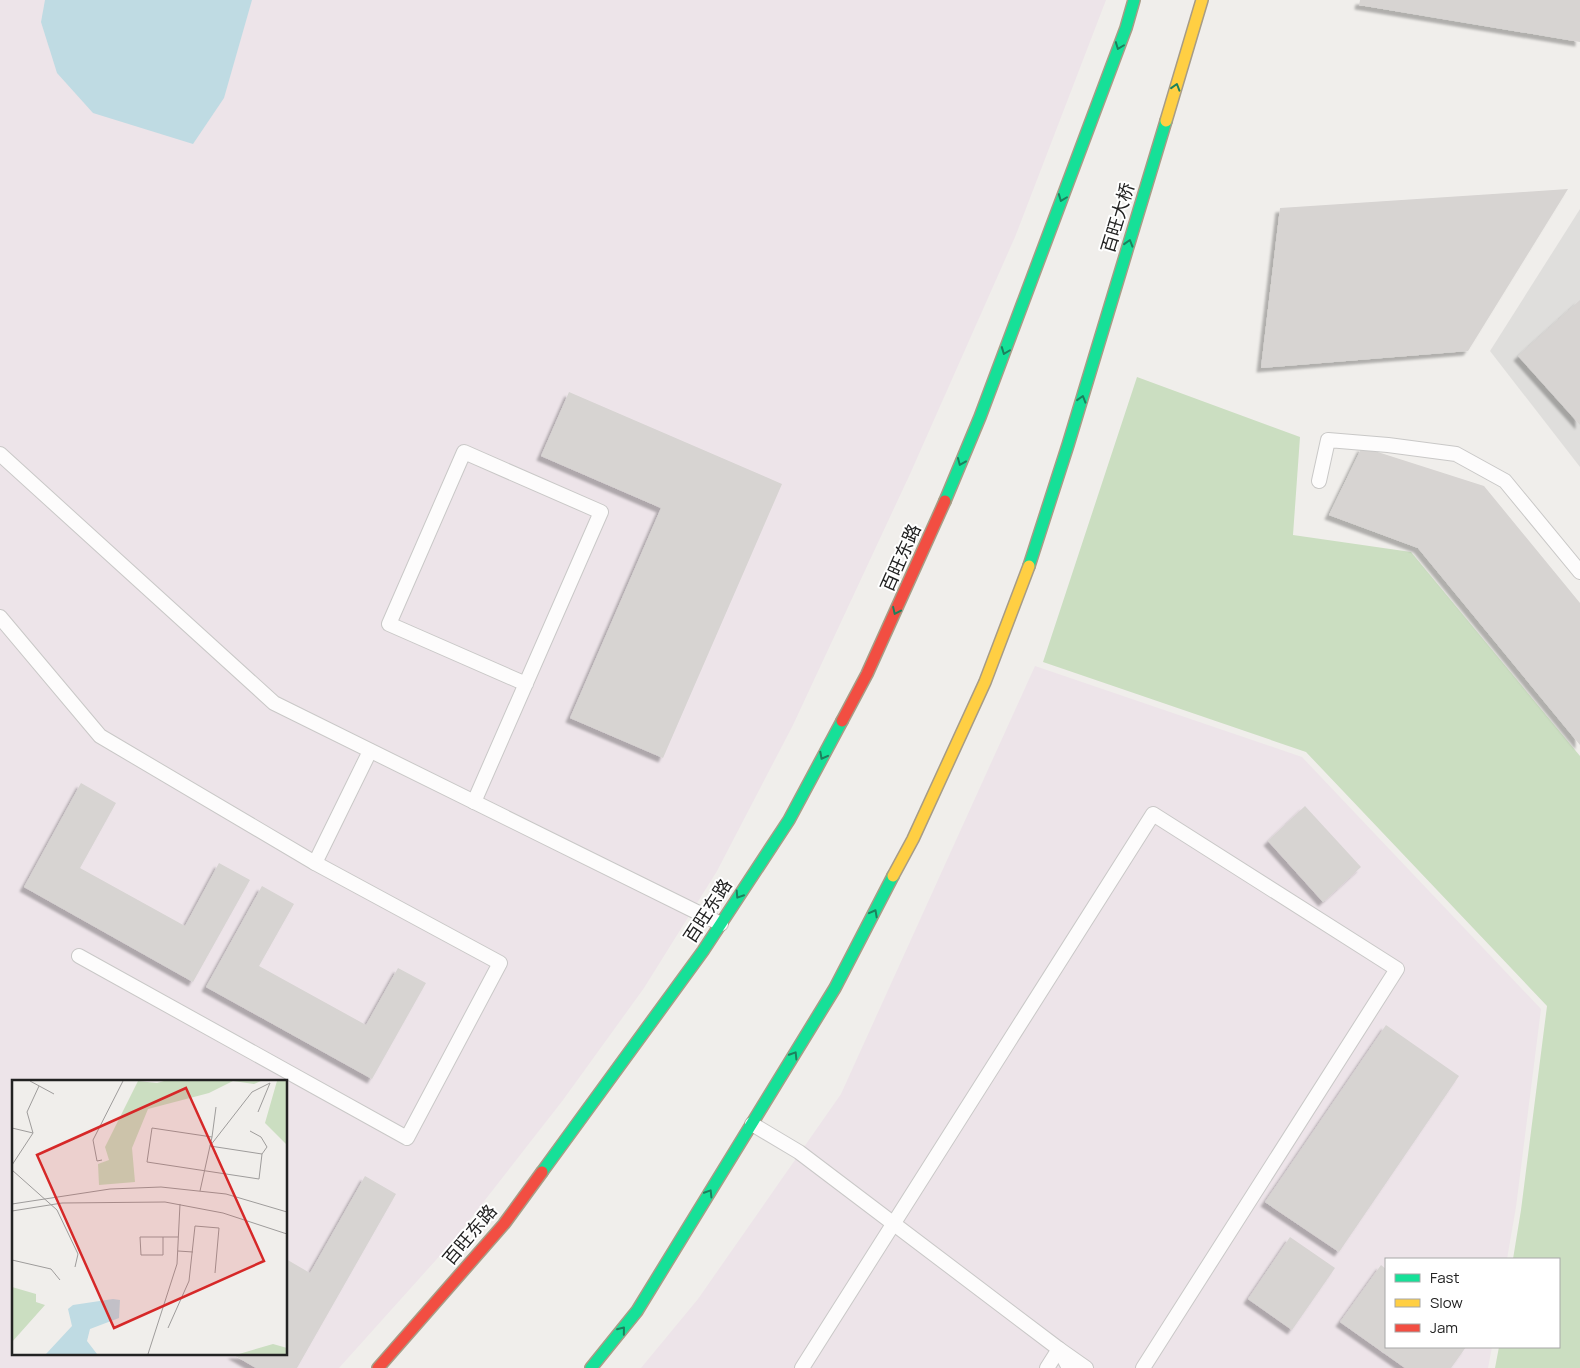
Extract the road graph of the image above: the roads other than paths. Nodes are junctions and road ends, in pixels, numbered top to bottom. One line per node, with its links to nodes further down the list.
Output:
1 (1134, 0): 11 (main road, 百旺东路, one-way to 11)
2 (1202, 0): 13 (main road, 百旺大桥, one-way to 2)
3 (0, 454): 8 (lane)
4 (1320, 481): 5 (lane)
5 (1580, 572)
6 (0, 617): 10 (lane)
7 (526, 684): 7 (lane); 9 (lane)
8 (370, 751): 9 (lane); 10 (lane)
9 (474, 802): 11 (lane)
10 (315, 863): 12 (lane)
11 (721, 924): 16 (main road, 百旺东路)
12 (79, 956)
13 (752, 1124): 14 (lane); 17 (main road, one-way to 13)
14 (893, 1224): 15 (lane); 18 (lane); 22 (lane)
15 (1059, 1349): 19 (lane); 20 (lane); 21 (lane)
16 (378, 1368)
17 (591, 1368)
18 (802, 1368)
19 (1047, 1368)
20 (1069, 1368)
21 (1086, 1368)
22 (1143, 1368)

